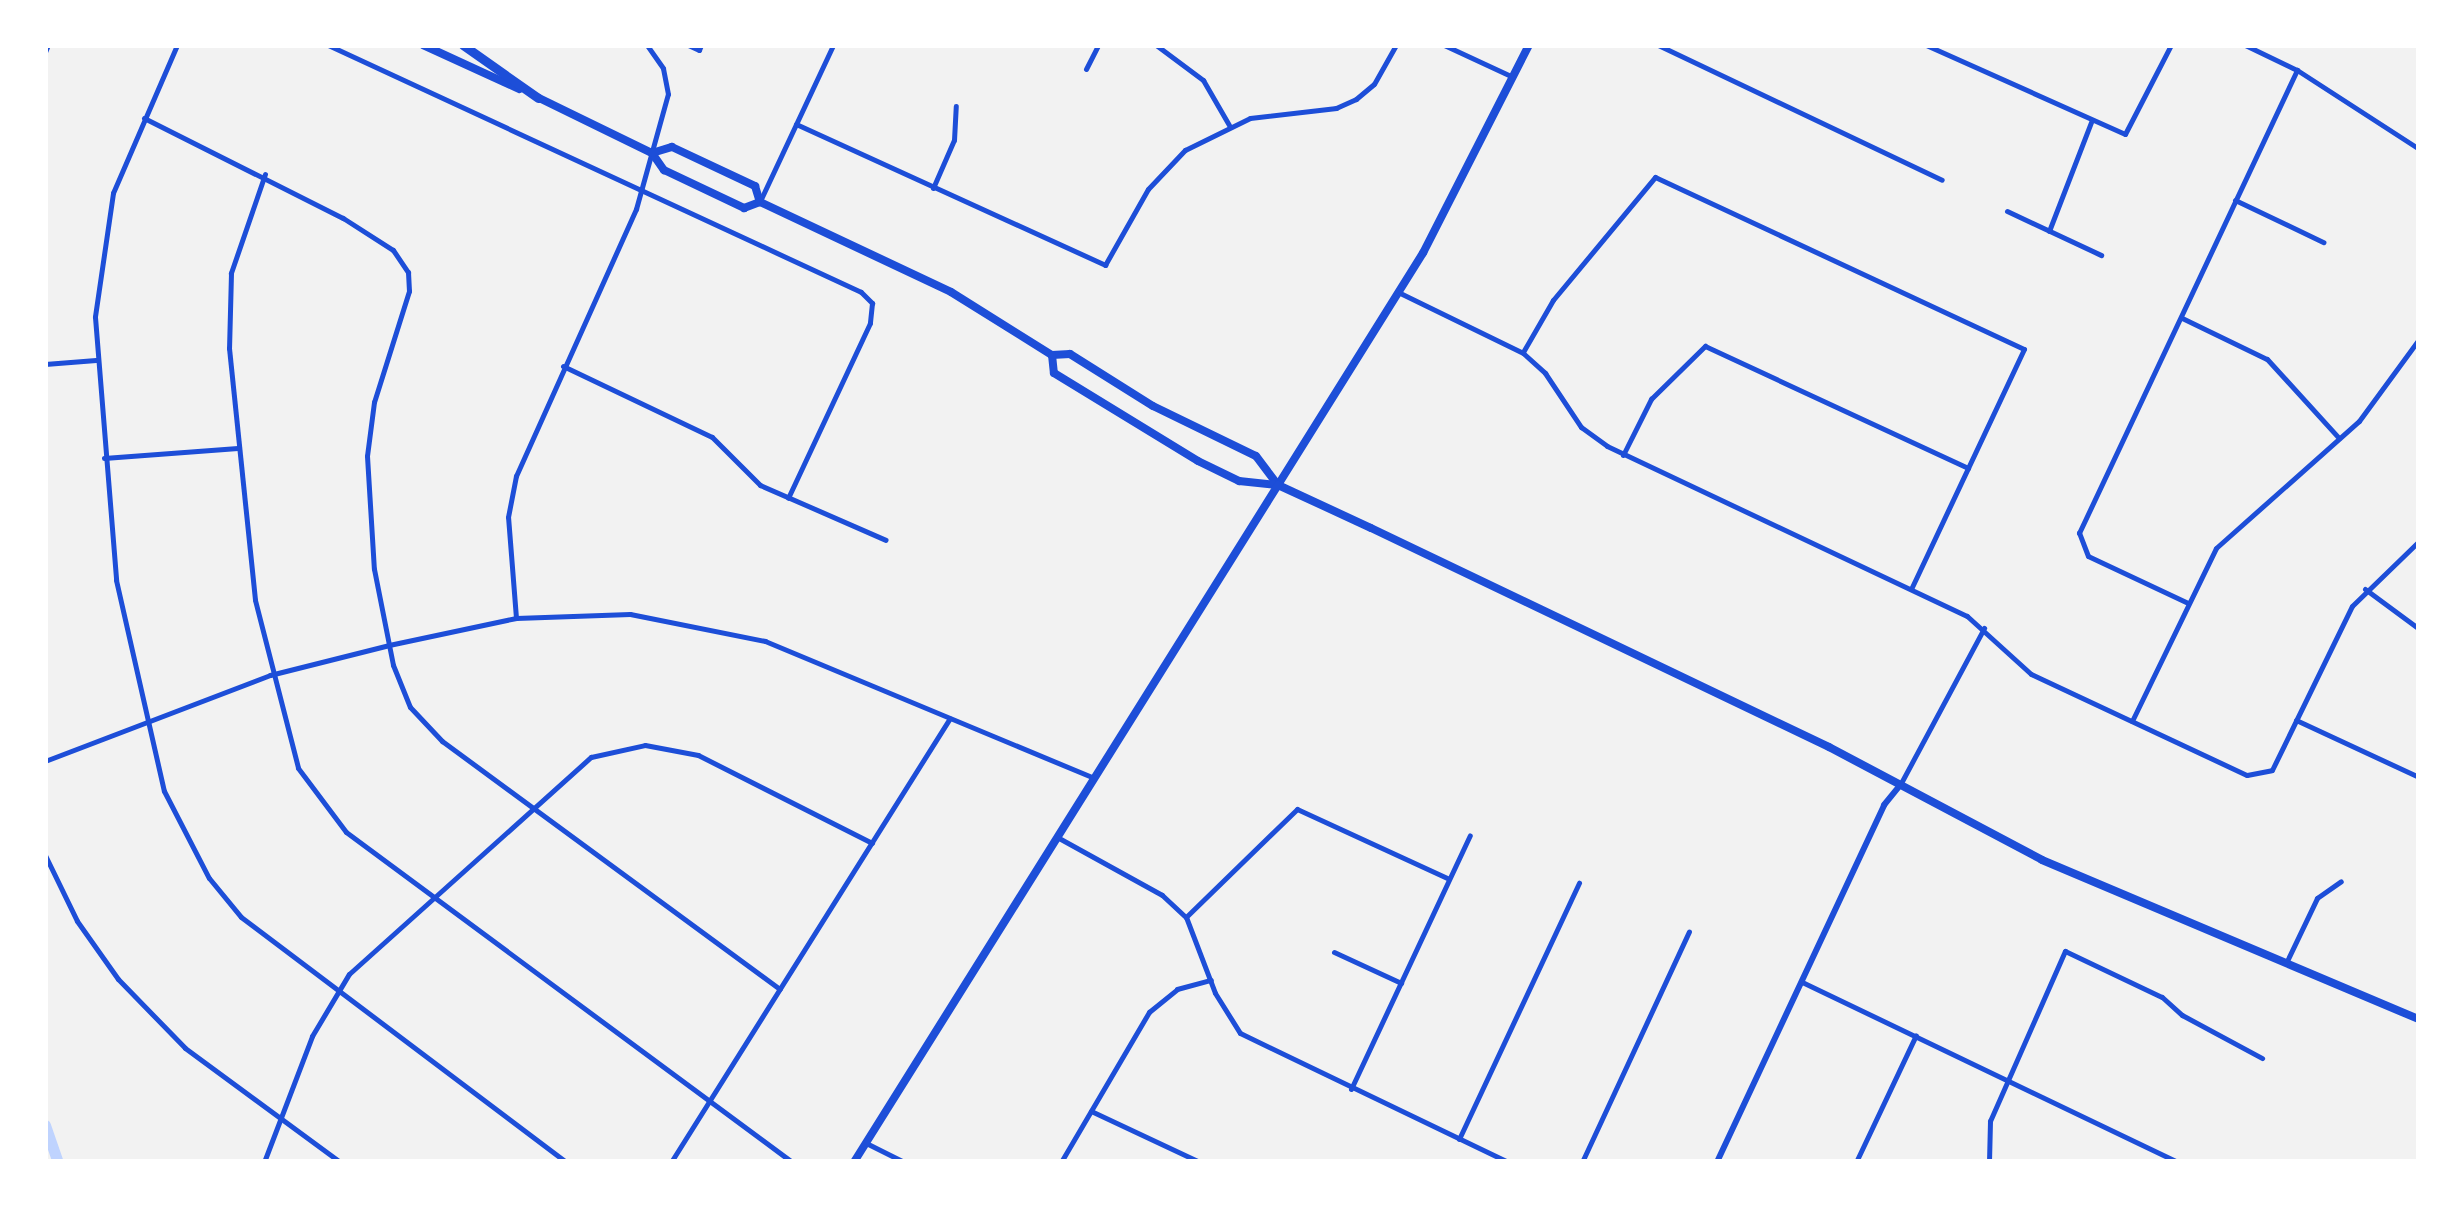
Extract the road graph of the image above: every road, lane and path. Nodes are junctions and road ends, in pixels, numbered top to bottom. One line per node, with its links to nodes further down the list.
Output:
1 (48, 45): 19 (street)
2 (178, 45): 25 (street)
3 (328, 45): 34 (street)
4 (423, 45): 23 (main road)
5 (463, 45): 23 (highway)
6 (647, 45): 30 (street)
7 (688, 45): 18 (street)
8 (833, 45): 27 (street)
9 (1098, 45): 20 (street)
10 (1156, 45): 28 (street)
11 (1396, 45): 28 (street)
12 (1444, 45): 22 (street)
13 (1529, 45): 22 (main road)
14 (1658, 45): 32 (street)
15 (1926, 45): 26 (street)
16 (2171, 45): 26 (street)
17 (2245, 45): 21 (street)
18 (700, 48)
19 (45, 52)
20 (1086, 69)
21 (2297, 70): 29 (street); 35 (street)
22 (1514, 78): 41 (main road)
23 (538, 98): 30 (main road)
24 (956, 106): 33 (street)
25 (144, 118): 31 (street); 46 (street)
26 (2091, 122): 38 (street)
27 (796, 124): 33 (street); 36 (street)
28 (1229, 125): 33 (street)
29 (2419, 149)
30 (652, 152): 34 (street); 36 (main road); 36 (main road)
31 (264, 174): 50 (street); 64 (street)
32 (1942, 180)
33 (933, 188)
34 (640, 190): 48 (street); 55 (street)
35 (2235, 200): 39 (street); 42 (street)
36 (760, 202): 45 (main road)
37 (2007, 212): 38 (street)
38 (2049, 230): 40 (street)
39 (2323, 242)
40 (2102, 254)
41 (1400, 293): 44 (street); 54 (main road)
42 (2180, 317): 49 (street); 60 (street)
43 (2419, 339): 49 (street)
44 (1522, 353): 51 (street); 53 (street)
45 (1052, 355): 54 (main road); 54 (main road)
46 (96, 360): 47 (street); 52 (street)
47 (45, 364)
48 (563, 366): 55 (street); 61 (street)
49 (2340, 438): 60 (street)
50 (238, 448): 52 (street); 65 (street)
51 (1623, 454): 53 (street); 58 (street)
52 (104, 458): 69 (street)
53 (1968, 468): 58 (street)
54 (1278, 485): 72 (main road); 73 (main road)
55 (788, 498): 56 (street)
56 (886, 540)
57 (2419, 541): 59 (street)
58 (1911, 589): 62 (street)
59 (2365, 589): 63 (street); 67 (street)
60 (2188, 603): 68 (street)
61 (516, 618): 64 (street); 66 (street)
62 (1984, 628): 68 (street); 73 (street)
63 (2419, 629)
64 (389, 644): 65 (street); 74 (street)
65 (270, 675): 69 (street); 82 (street)
66 (950, 718): 72 (street); 77 (street)
67 (2296, 720): 68 (street); 71 (street)
68 (2132, 721)
69 (144, 722): 70 (street); 91 (street)
70 (45, 761)
71 (2419, 777)
72 (1095, 778): 76 (main road)
73 (1900, 785): 86 (main road); 88 (street)
74 (532, 806): 77 (street); 82 (street); 90 (street)
75 (1470, 835): 79 (street)
76 (1058, 837): 83 (street); 101 (main road)
77 (872, 843): 90 (street)
78 (45, 856): 99 (street)
79 (1449, 879): 83 (street); 89 (street)
80 (2341, 881): 86 (street)
81 (1578, 883): 100 (street)
82 (431, 897): 91 (street); 97 (street)
83 (1186, 918): 87 (street)
84 (1689, 932): 112 (street)
85 (1334, 952): 89 (street)
86 (2287, 961): 92 (main road)
87 (1211, 980): 96 (street); 98 (street)
88 (1802, 982): 93 (street); 113 (street)
89 (1401, 983): 96 (street)
90 (780, 988): 97 (street)
91 (335, 992): 99 (street); 104 (street)
92 (2419, 1019)
93 (1916, 1035): 95 (street); 114 (street)
94 (2262, 1058): 95 (street)
95 (2009, 1078): 115 (street); 116 (street)
96 (1351, 1089): 100 (street)
97 (709, 1101): 105 (street); 106 (street)
98 (1091, 1111): 109 (street); 110 (street)
99 (280, 1119): 102 (street); 103 (street)
100 (1458, 1139): 111 (street)
101 (866, 1143): 107 (main road); 108 (street)
102 (264, 1162)
103 (340, 1162)
104 (566, 1162)
105 (671, 1162)
106 (792, 1162)
107 (854, 1162)
108 (904, 1162)
109 (1061, 1162)
110 (1200, 1162)
111 (1508, 1162)
112 (1582, 1162)
113 (1717, 1162)
114 (1856, 1162)
115 (1990, 1162)
116 (2177, 1162)

